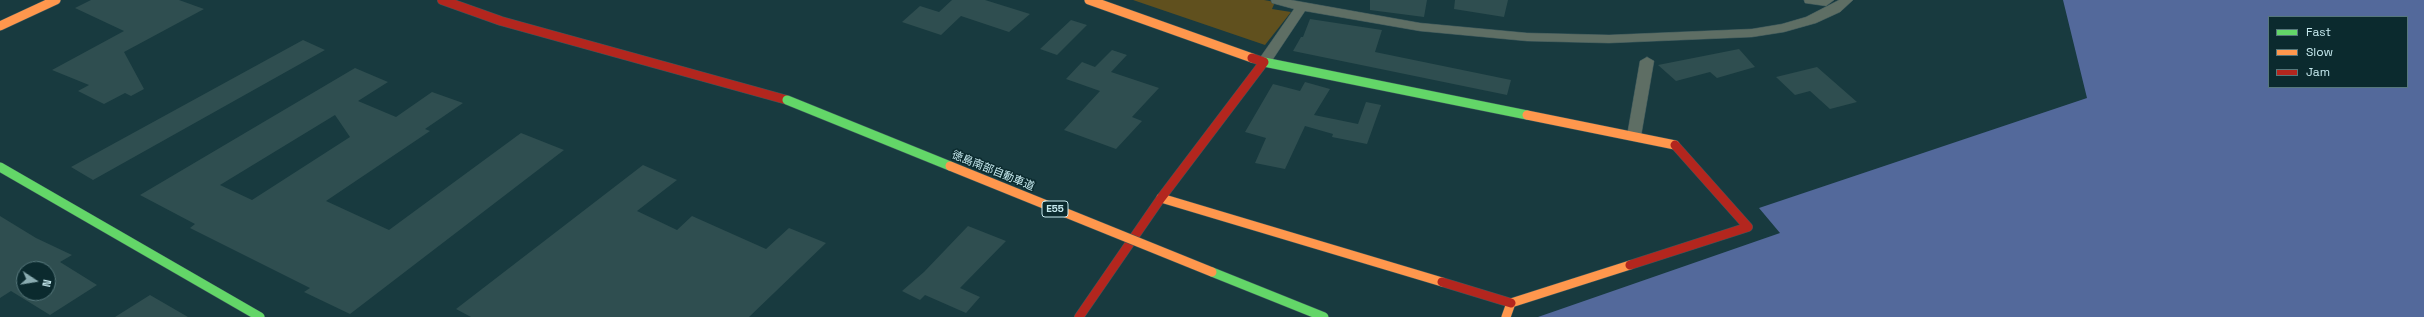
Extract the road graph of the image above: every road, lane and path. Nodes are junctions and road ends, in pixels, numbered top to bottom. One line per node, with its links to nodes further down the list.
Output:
1 (56, 0): 9 (main road)
2 (442, 0): 18 (main road, 徳島南部自動車道 / E55, bridge)
3 (1089, 0): 11 (main road)
4 (1277, 0): 8 (street)
5 (1810, 0): 6 (street)
6 (1828, 0)
7 (1847, 0): 8 (street)
8 (1302, 7): 11 (street)
9 (0, 26)
10 (1647, 61): 12 (street)
11 (1264, 62): 12 (main road); 14 (main road)
12 (1634, 136): 15 (main road)
13 (0, 167): 16 (main road)
14 (1161, 198): 15 (main road); 17 (main road)
15 (1511, 303): 19 (main road)
16 (260, 317)
17 (1079, 317)
18 (1324, 317)
19 (1506, 317)

